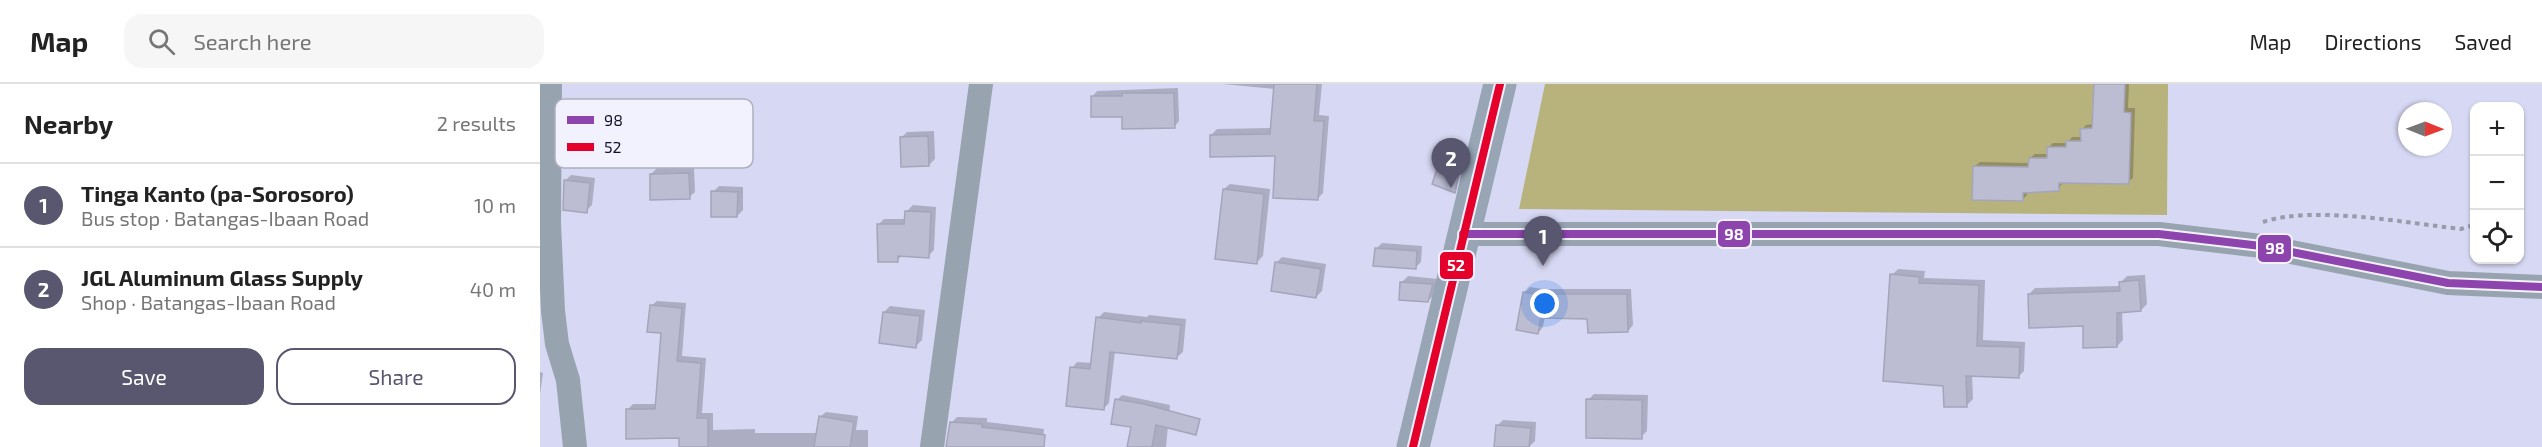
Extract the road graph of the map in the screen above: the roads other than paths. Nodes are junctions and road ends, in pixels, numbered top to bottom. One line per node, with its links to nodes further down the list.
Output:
1 (550, 84): 6 (street)
2 (981, 84): 7 (street)
3 (1500, 84): 4 (main road)
4 (1463, 234): 5 (street); 8 (main road)
5 (2542, 287)
6 (575, 447)
7 (932, 447)
8 (1413, 447)

